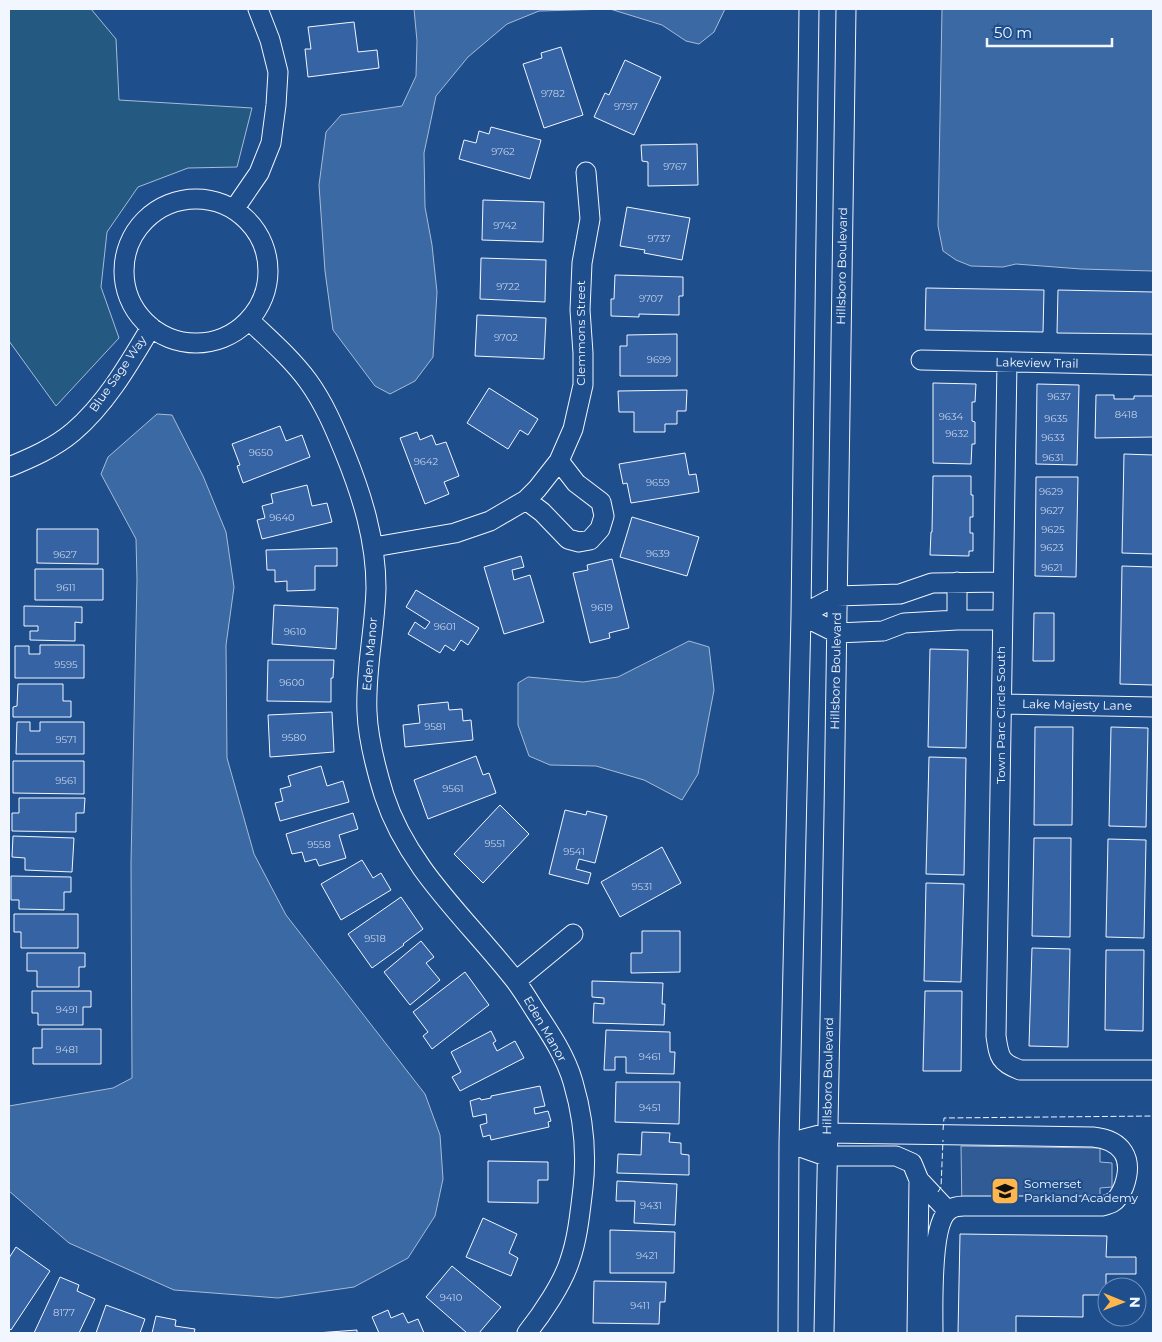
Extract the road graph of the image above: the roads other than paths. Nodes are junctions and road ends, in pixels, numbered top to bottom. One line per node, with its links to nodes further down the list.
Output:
1 (258, 9): 5 (street)
2 (809, 9): 18 (street)
3 (846, 9): 17 (street, Hillsboro Boulevard)
4 (586, 172): 11 (street, Clemmons Street)
5 (235, 208): 6 (street); 7 (street)
6 (249, 320): 7 (street); 14 (street, Eden Manor)
7 (150, 328): 12 (street, Blue Sage Way)
8 (921, 360): 9 (street, Lakeview Trail)
9 (1008, 362): 10 (street, Lakeview Trail); 16 (street, Town Parc Circle South)
10 (1153, 365)
11 (558, 461): 13 (street, Clemmons Street); 13 (street)
12 (9, 467)
13 (526, 500): 14 (street, Clemmons Street)
14 (374, 547): 25 (street, Eden Manor)
15 (957, 582): 16 (street); 17 (street); 19 (street)
16 (1002, 582): 20 (street, Town Parc Circle South)
17 (837, 596): 18 (street); 21 (street, Hillsboro Boulevard)
18 (801, 615): 21 (street); 28 (street)
19 (957, 620): 20 (street); 21 (street)
20 (1001, 620): 22 (street, Town Parc Circle South)
21 (836, 632): 27 (street, Hillsboro Boulevard)
22 (1002, 704): 23 (street, Lake Majesty Lane); 26 (street, Town Parc Circle South)
23 (1153, 707)
24 (573, 934): 25 (street)
25 (516, 981): 32 (street, Eden Manor)
26 (1153, 1070)
27 (827, 1133): 28 (street); 29 (street, Hillsboro Boulevard); 31 (street)
28 (789, 1143): 29 (street); 33 (street)
29 (826, 1156): 30 (street); 34 (street, Hillsboro Boulevard)
30 (919, 1180): 31 (street); 35 (street)
31 (948, 1211): 36 (street)
32 (527, 1333)
33 (788, 1333)
34 (824, 1333)
35 (917, 1333)
36 (933, 1333)

